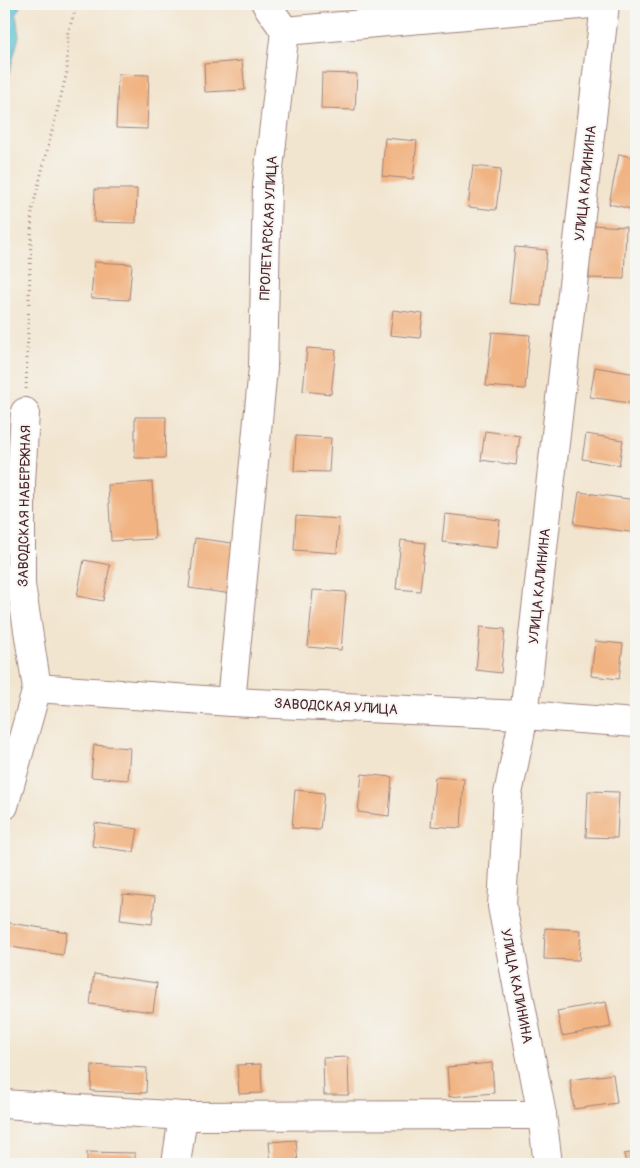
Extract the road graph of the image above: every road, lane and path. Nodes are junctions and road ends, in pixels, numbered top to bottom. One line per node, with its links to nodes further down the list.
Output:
1 (77, 4): 6 (path)
2 (266, 4): 5 (street)
3 (592, 4): 5 (street)
4 (605, 4): 9 (street, УЛИЦА КАЛИНИНА)
5 (286, 31): 8 (street, ПРОЛЕТАРСКАЯ УЛИЦА)
6 (25, 412): 7 (street, ЗАВОДСКАЯ НАБЕРЕЖНАЯ)
7 (37, 688): 8 (street, ЗАВОДСКАЯ УЛИЦА); 11 (street, ЗАВОДСКАЯ НАБЕРЕЖНАЯ)
8 (231, 702): 9 (street, ЗАВОДСКАЯ УЛИЦА)
9 (524, 715): 10 (street, ЗАВОДСКАЯ УЛИЦА); 13 (street, УЛИЦА КАЛИНИНА)
10 (636, 723)
11 (4, 806)
12 (4, 1104): 14 (street)
13 (542, 1115): 14 (street); 16 (street, УЛИЦА КАЛИНИНА)
14 (183, 1116): 15 (street)
15 (176, 1164)
16 (548, 1164)

